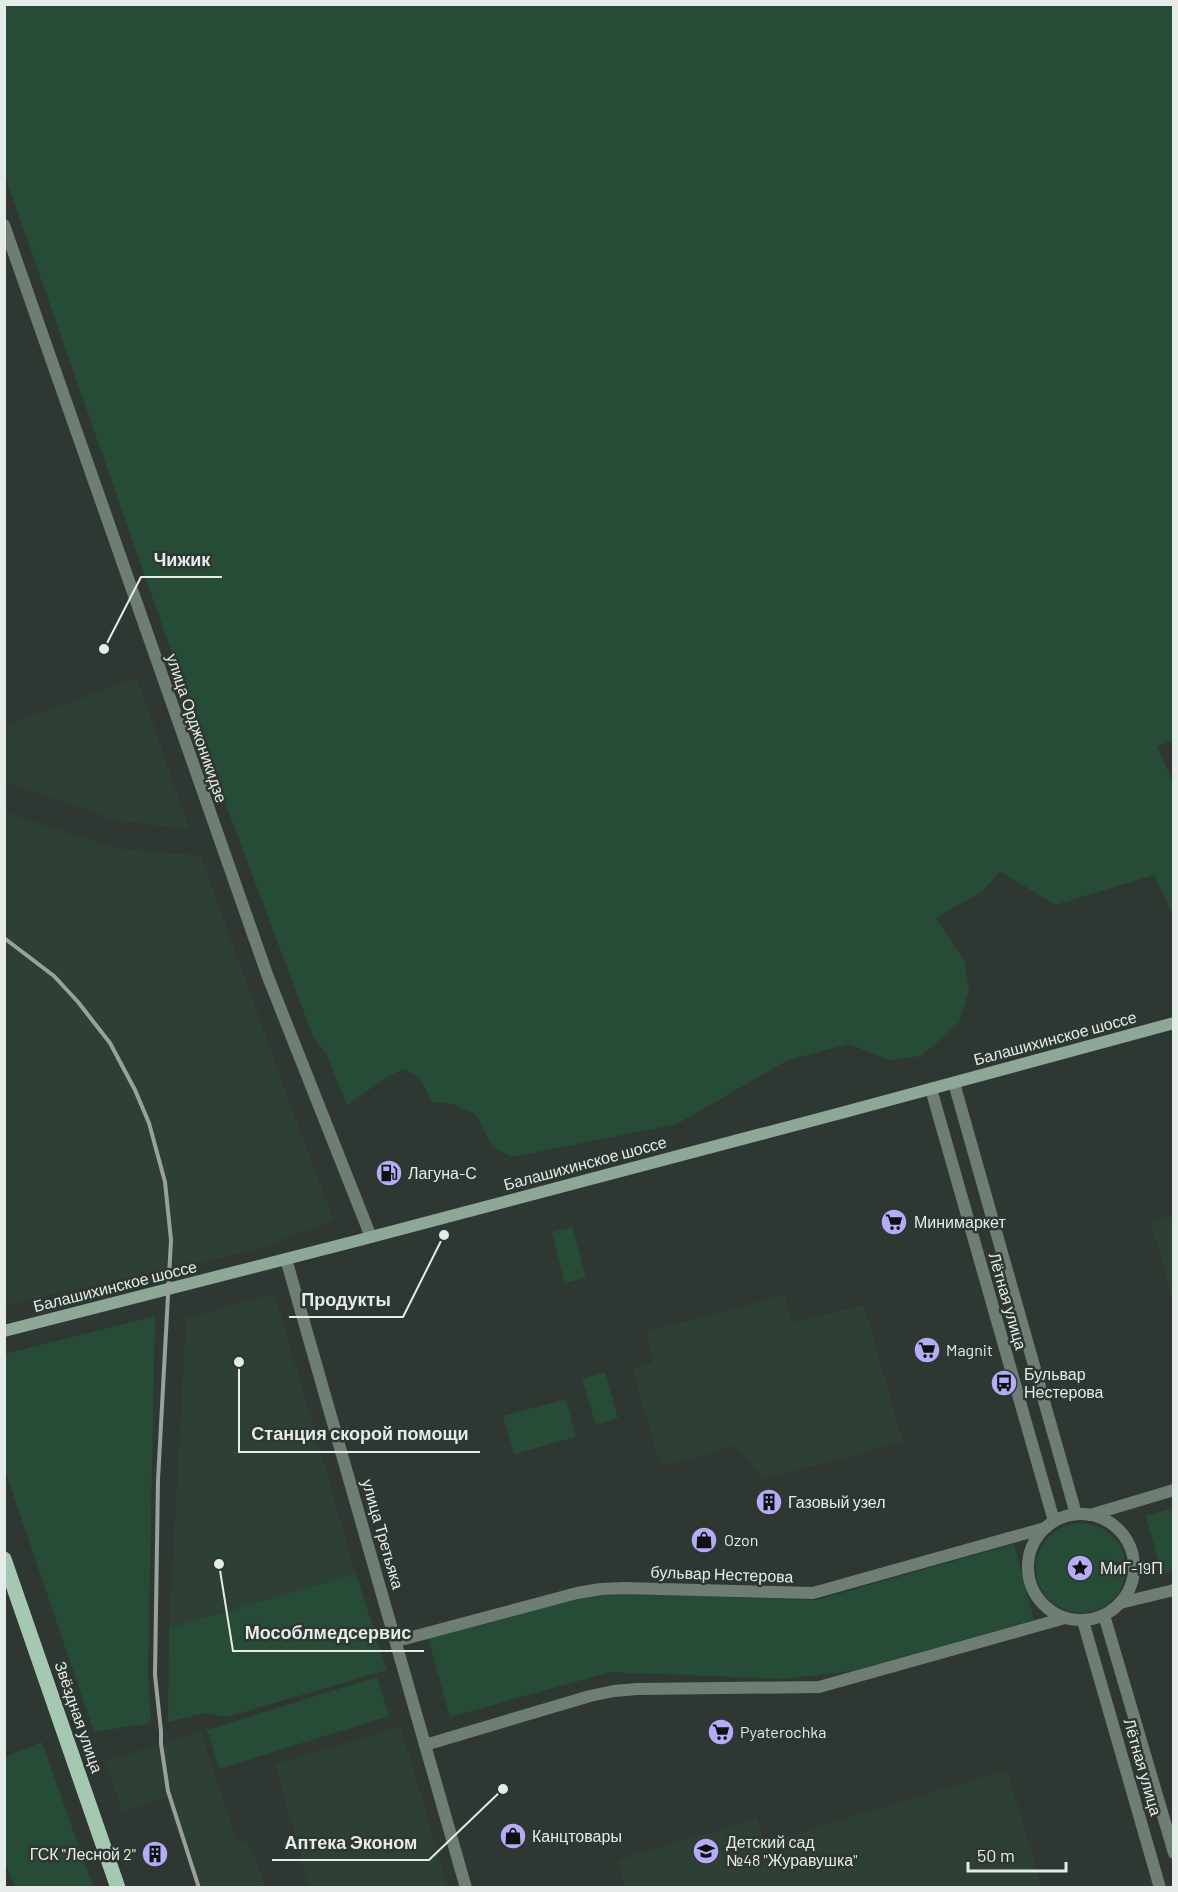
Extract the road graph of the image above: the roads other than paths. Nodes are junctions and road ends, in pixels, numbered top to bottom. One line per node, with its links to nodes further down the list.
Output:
1 (4, 225): 5 (street, улица Орджоникидзе)
2 (1173, 1023): 3 (main road, Балашихинское шоссе)
3 (954, 1083): 4 (main road, Балашихинское шоссе); 9 (street, Лётная улица)
4 (931, 1089): 5 (main road, Балашихинское шоссе); 11 (street, Лётная улица)
5 (371, 1237): 6 (main road, Балашихинское шоссе)
6 (286, 1259): 7 (main road, Балашихинское шоссе); 18 (street, улица Третьяка)
7 (4, 1331)
8 (1173, 1490): 10 (street)
9 (1076, 1514): 10 (street); 11 (street)
10 (1090, 1515): 14 (street)
11 (1049, 1525): 16 (street); 18 (street, бульвар Нестерова)
12 (4, 1559): 21 (main road, Звёздная улица)
13 (1173, 1590): 14 (street)
14 (1120, 1603): 15 (street)
15 (1104, 1616): 17 (street); 20 (street, Лётная улица)
16 (1065, 1618): 17 (street); 19 (street)
17 (1083, 1621): 23 (street, Лётная улица)
18 (397, 1641): 19 (street, улица Третьяка)
19 (425, 1745): 22 (street, улица Третьяка)
20 (1173, 1853)
21 (118, 1887)
22 (466, 1887)
23 (1160, 1887)

